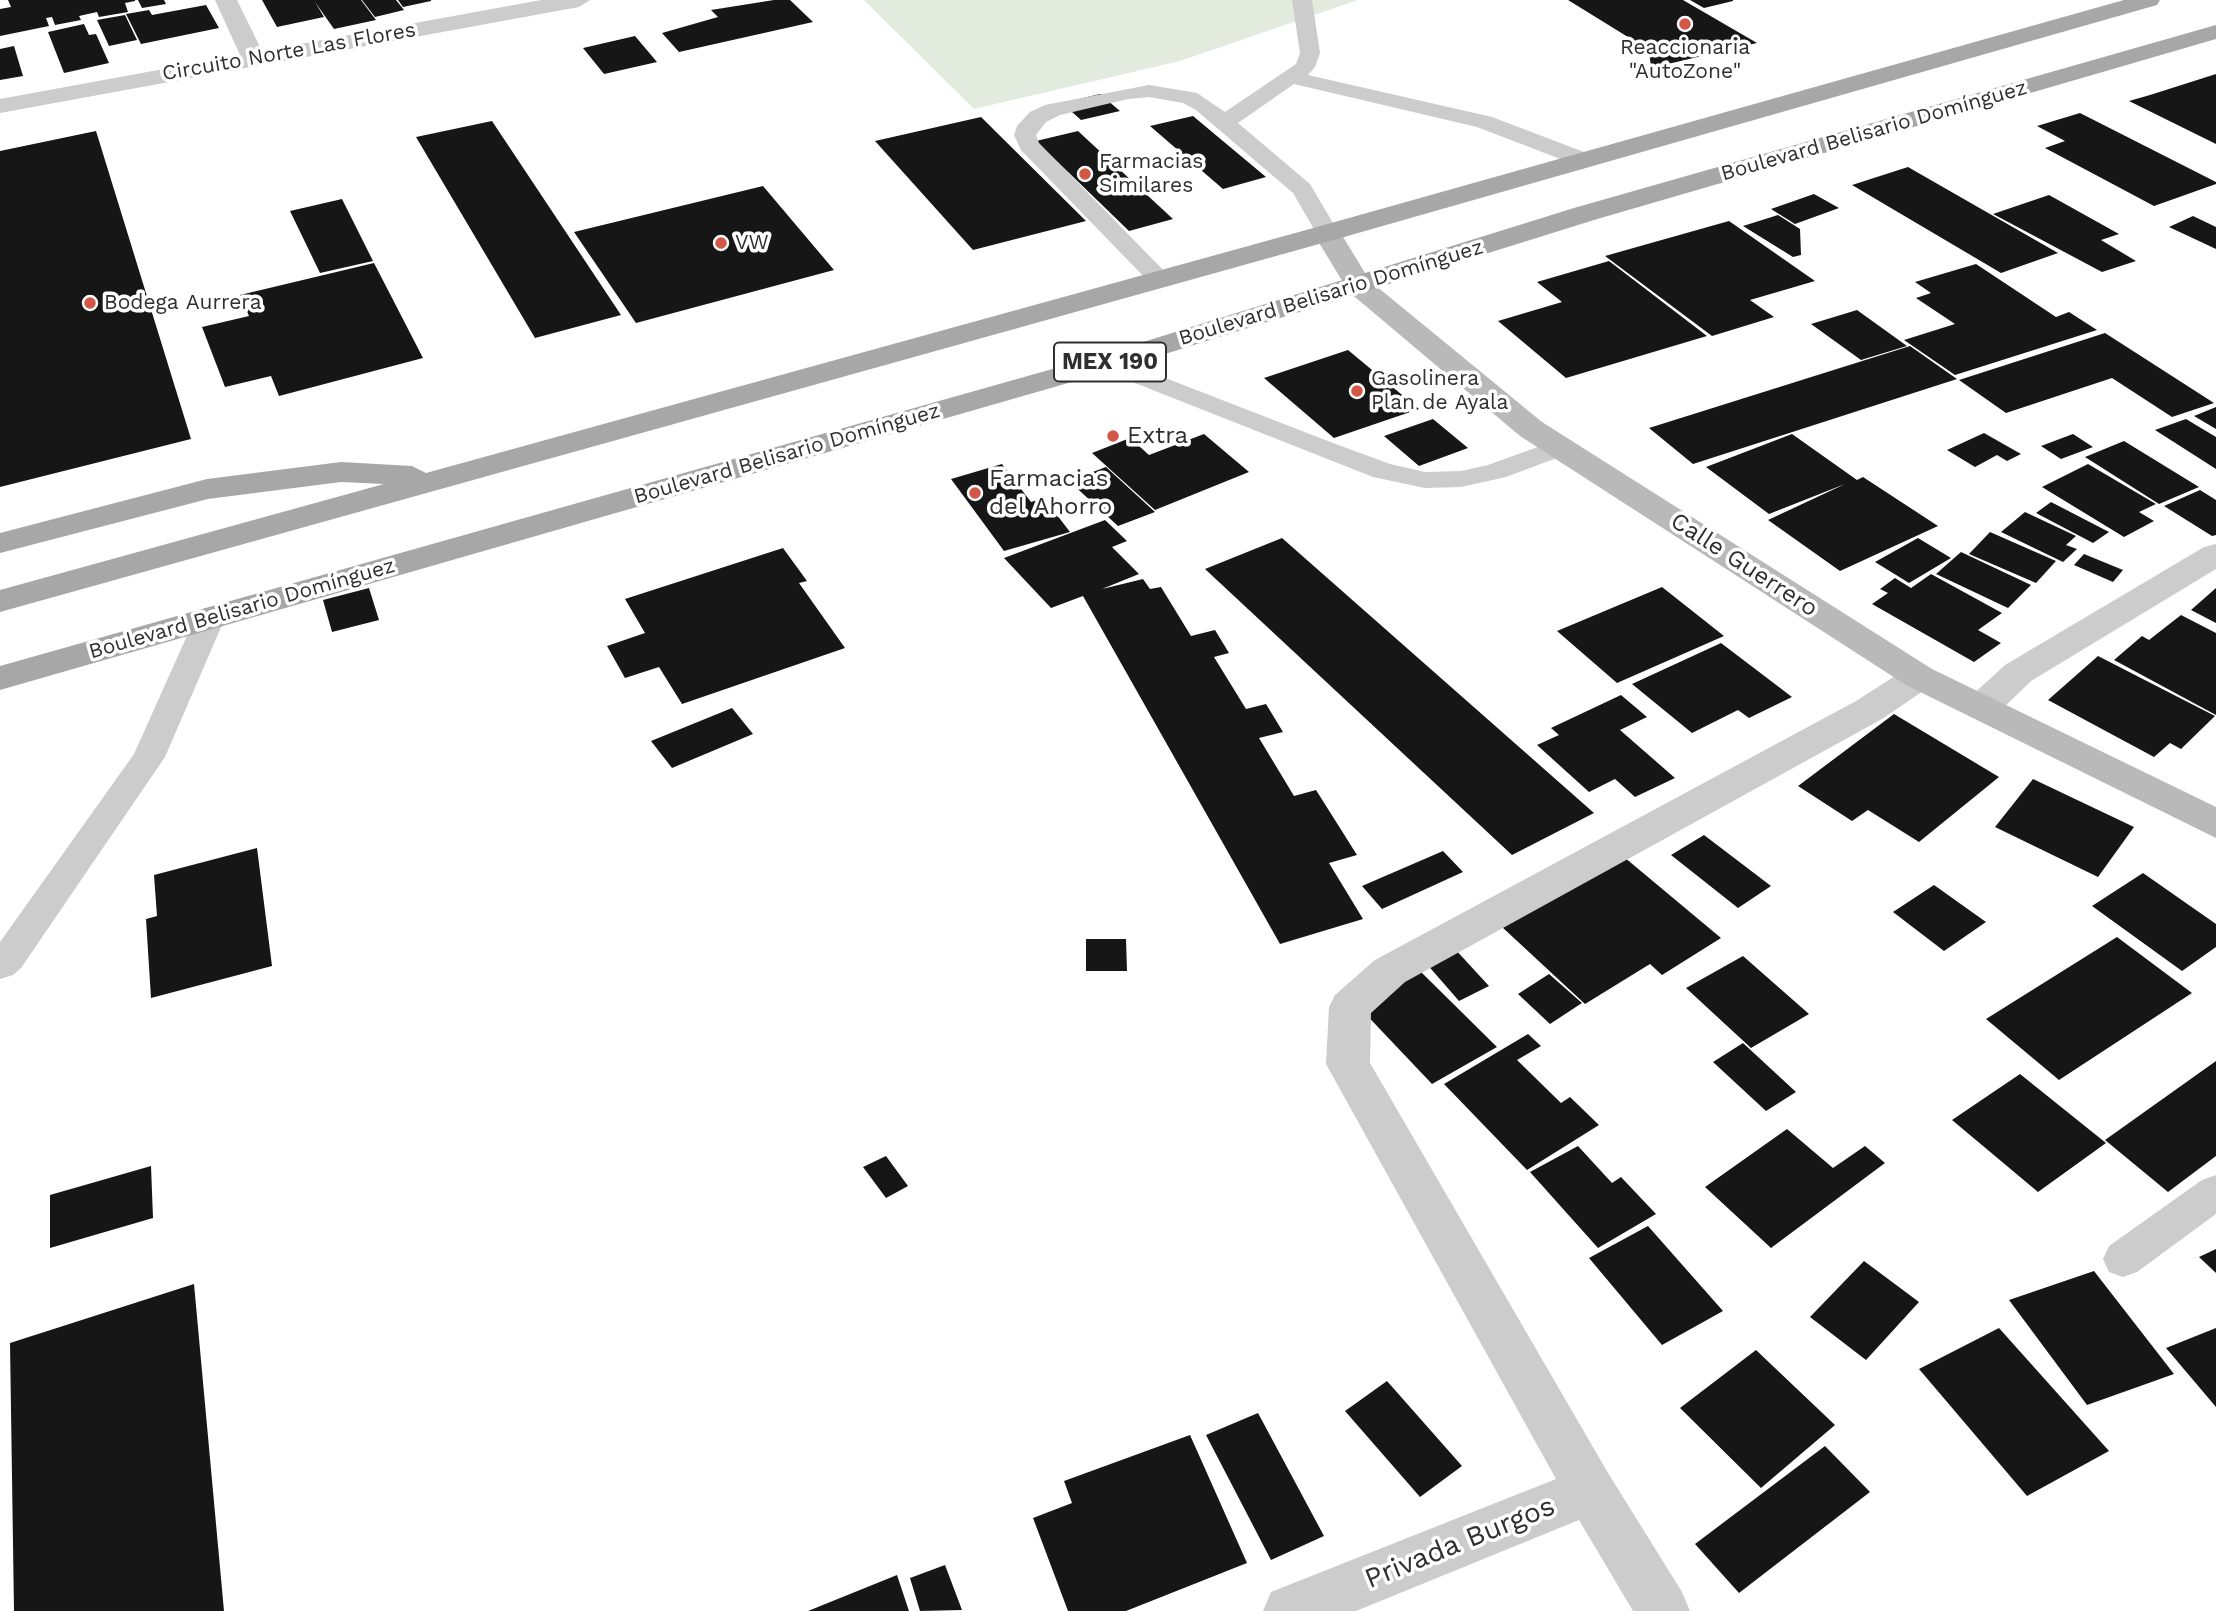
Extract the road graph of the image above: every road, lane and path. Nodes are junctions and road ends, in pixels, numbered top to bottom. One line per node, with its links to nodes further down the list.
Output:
1 (226, 0): 9 (street)
2 (579, 0): 6 (street, Circuito Norte Las Flores)
3 (1302, 0): 10 (lane)
4 (2062, 0): 8 (main road)
5 (2149, 0): 8 (main road, MEX 190)
6 (474, 9): 9 (street, Circuito Norte Las Flores)
7 (2216, 32): 16 (main road, Boulevard Belisario Domínguez / MEX 190)
8 (1971, 50): 13 (main road, MEX 190)
9 (253, 58): 11 (street, Circuito Norte Las Flores)
10 (1291, 77): 12 (lane); 13 (lane)
11 (0, 106)
12 (1224, 123): 14 (lane); 15 (lane)
13 (1584, 160): 14 (main road, MEX 190)
14 (1326, 233): 15 (main road, MEX 190); 16 (main road, Calle Guerrero)
15 (1159, 278): 19 (main road, MEX 190)
16 (1359, 286): 17 (main road, Boulevard Belisario Domínguez / MEX 190); 18 (main road, Calle Guerrero)
17 (1106, 363): 18 (lane); 23 (main road, Boulevard Belisario Domínguez / MEX 190)
18 (1560, 447): 24 (main road, Calle Guerrero)
19 (442, 478): 20 (main road); 22 (main road, MEX 190)
20 (0, 543)
21 (2216, 554): 26 (street)
22 (0, 601)
23 (210, 618): 25 (main road, Boulevard Belisario Domínguez / MEX 190); 28 (lane)
24 (1919, 677): 26 (main road, Calle Guerrero); 31 (street)
25 (0, 678)
26 (1982, 706): 27 (main road, Calle Guerrero)
27 (2216, 824)
28 (3, 960)
29 (2216, 1192): 30 (lane)
30 (2123, 1259)
31 (1590, 1490): 32 (street, Privada Burgos); 33 (street)
32 (1290, 1611)
33 (1662, 1611)

